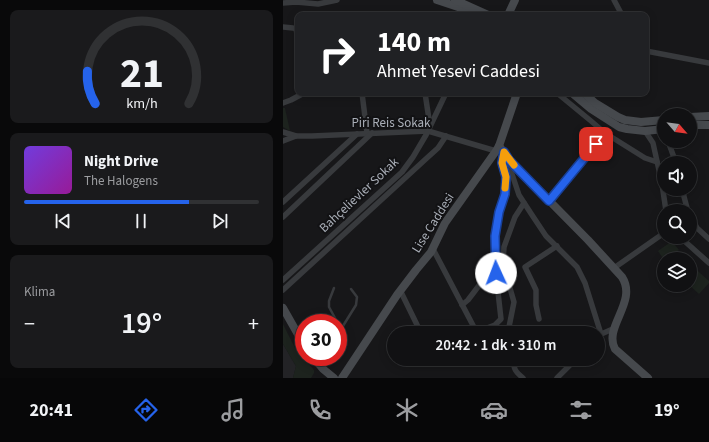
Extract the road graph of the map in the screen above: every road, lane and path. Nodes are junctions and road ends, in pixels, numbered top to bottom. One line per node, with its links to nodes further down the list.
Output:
1 (337, 0): 6 (street)
2 (437, 0): 7 (street)
3 (455, 0): 8 (street)
4 (614, 0): 10 (street)
5 (512, 2): 9 (street)
6 (283, 3)
7 (467, 12)
8 (481, 12)
9 (509, 12)
10 (620, 12)
11 (283, 27): 12 (street)
12 (295, 29)
13 (649, 53): 14 (street)
14 (709, 63)
15 (298, 96): 23 (street)
16 (363, 96): 33 (street)
17 (425, 96): 29 (street)
18 (445, 96): 29 (street, Bahçelievler Sokak)
19 (516, 96): 39 (street, Lise Caddesi)
20 (561, 96): 34 (street)
21 (576, 96): 31 (street)
22 (587, 96): 26 (street)
23 (283, 103)
24 (709, 116): 25 (street)
25 (697, 117)
26 (657, 121)
27 (697, 125): 28 (street)
28 (709, 125)
29 (429, 128): 33 (street, Piri Reis Sokak); 37 (street, Piri Reis Sokak); 55 (street, Bahçelievler Sokak)
30 (657, 130): 31 (street)
31 (645, 131): 41 (street)
32 (283, 132): 36 (street, Piri Reis Sokak)
33 (369, 133): 35 (street, Piri Reis Sokak); 45 (street)
34 (605, 133): 41 (street); 42 (street)
35 (357, 134): 36 (street, Piri Reis Sokak); 43 (street)
36 (296, 136): 38 (street)
37 (446, 136): 39 (street, Piri Reis Sokak); 58 (street)
38 (283, 141)
39 (500, 150): 40 (street); 51 (street, Lise Caddesi); 54 (street)
40 (509, 160): 42 (street); 44 (street)
41 (657, 162)
42 (549, 201): 53 (street)
43 (283, 202)
44 (524, 203): 50 (street); 68 (street)
45 (283, 217)
46 (697, 228): 48 (street)
47 (657, 238): 53 (street)
48 (709, 239)
49 (688, 244): 52 (street)
50 (557, 246): 64 (street); 69 (street)
51 (433, 249): 59 (street, Lise Caddesi); 60 (street)
52 (709, 263)
53 (614, 268): 70 (street)
54 (496, 273): 60 (street); 67 (street)
55 (283, 280)
56 (334, 288): 62 (lane)
57 (351, 289): 63 (lane)
58 (283, 290)
59 (400, 290): 65 (street); 77 (street, Lise Caddesi)
60 (462, 305): 66 (street)
61 (283, 308): 71 (street)
62 (333, 314)
63 (347, 319)
64 (539, 319)
65 (418, 326)
66 (473, 326)
67 (491, 326)
68 (509, 326)
69 (597, 326)
70 (615, 328): 72 (street); 80 (street)
71 (295, 329)
72 (605, 333)
73 (320, 366): 76 (street)
74 (513, 366): 78 (street)
75 (569, 366): 79 (street)
76 (334, 378)
77 (342, 378)
78 (523, 378)
79 (557, 378)
80 (648, 378)

